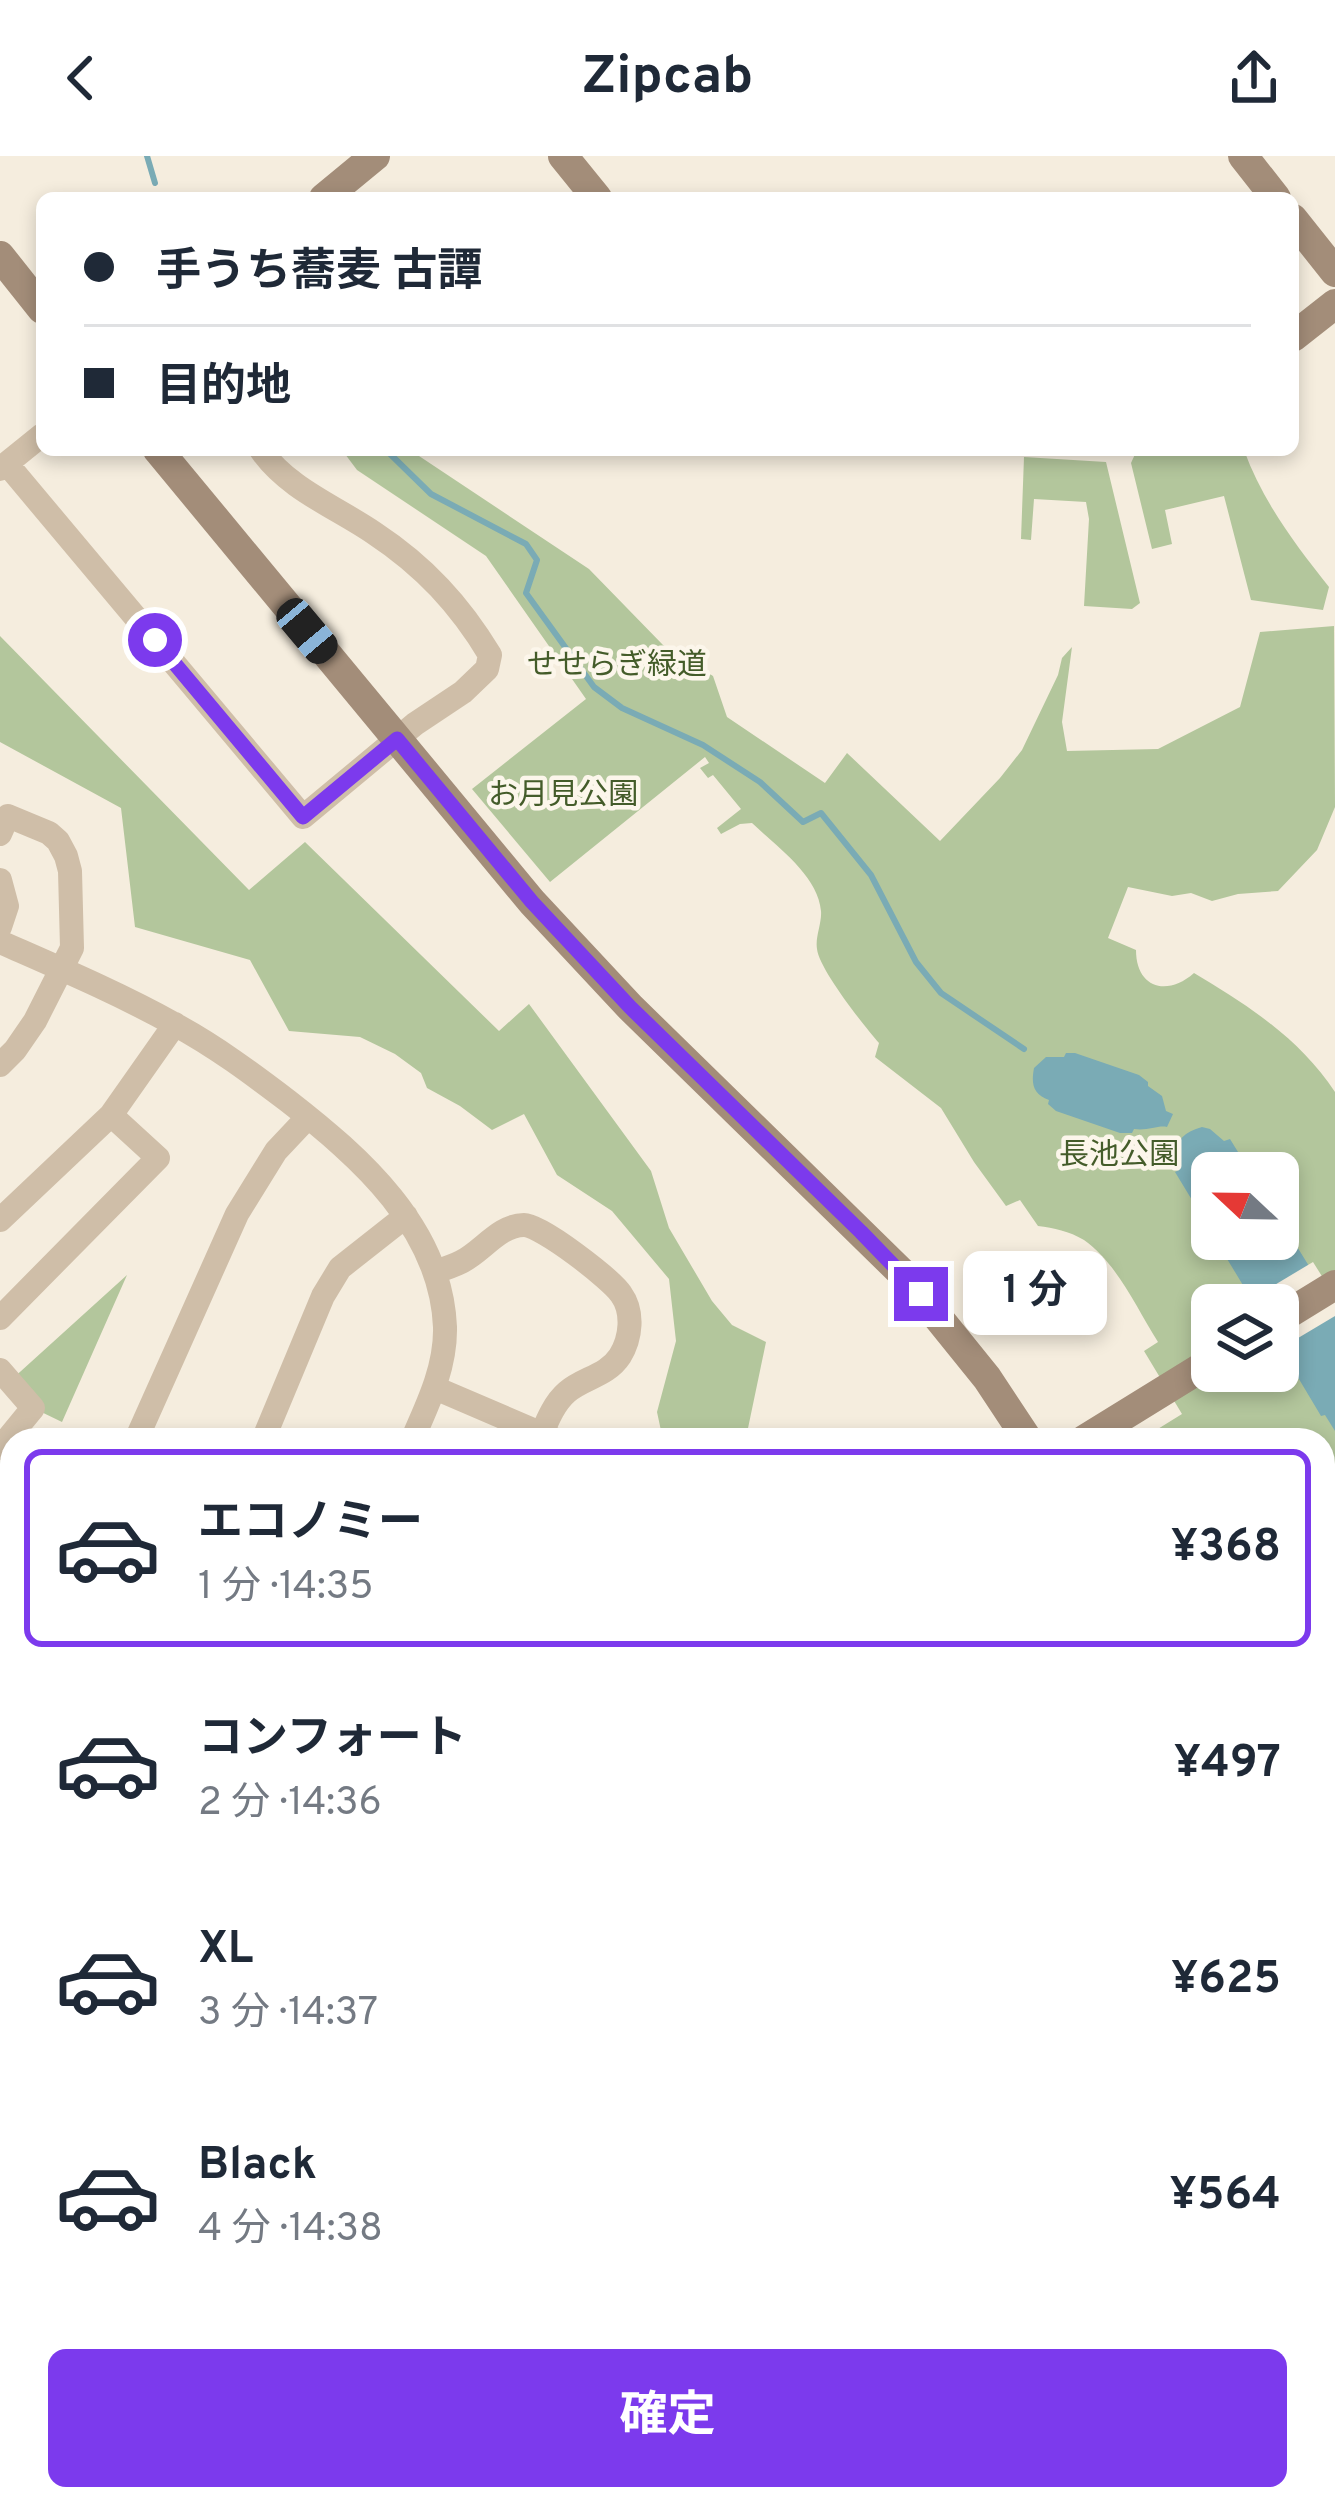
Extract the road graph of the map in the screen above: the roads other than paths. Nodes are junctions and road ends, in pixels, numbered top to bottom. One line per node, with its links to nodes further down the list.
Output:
1 (375, 156): 4 (street)
2 (563, 156): 5 (street)
3 (1243, 156): 6 (street)
4 (331, 192)
5 (592, 192)
6 (1271, 192)
7 (1299, 227): 9 (street)
8 (0, 256): 10 (street)
9 (1335, 272)
10 (36, 301)
11 (1335, 304): 12 (street)
12 (1299, 332)
13 (36, 440): 16 (street)
14 (163, 456): 17 (street)
15 (265, 456): 17 (street)
16 (4, 466): 17 (street)
17 (397, 739): 42 (street)
18 (0, 834): 22 (street)
19 (0, 880): 20 (street)
20 (0, 927)
21 (0, 942): 22 (street)
22 (62, 970): 23 (street); 24 (street)
23 (175, 1024): 25 (street); 26 (street)
24 (0, 1065)
25 (111, 1115): 28 (street); 32 (street)
26 (308, 1117): 27 (street); 37 (street)
27 (406, 1216): 29 (street); 38 (street)
28 (0, 1220)
29 (435, 1272): 35 (street); 41 (street)
30 (1335, 1285): 31 (street)
31 (1299, 1307)
32 (0, 1318)
33 (0, 1370): 36 (street)
34 (1191, 1373): 43 (street)
35 (435, 1388): 39 (street); 40 (street)
36 (16, 1428)
37 (141, 1428)
38 (268, 1428)
39 (417, 1428)
40 (524, 1428)
41 (549, 1428)
42 (1020, 1428)
43 (1103, 1428)

